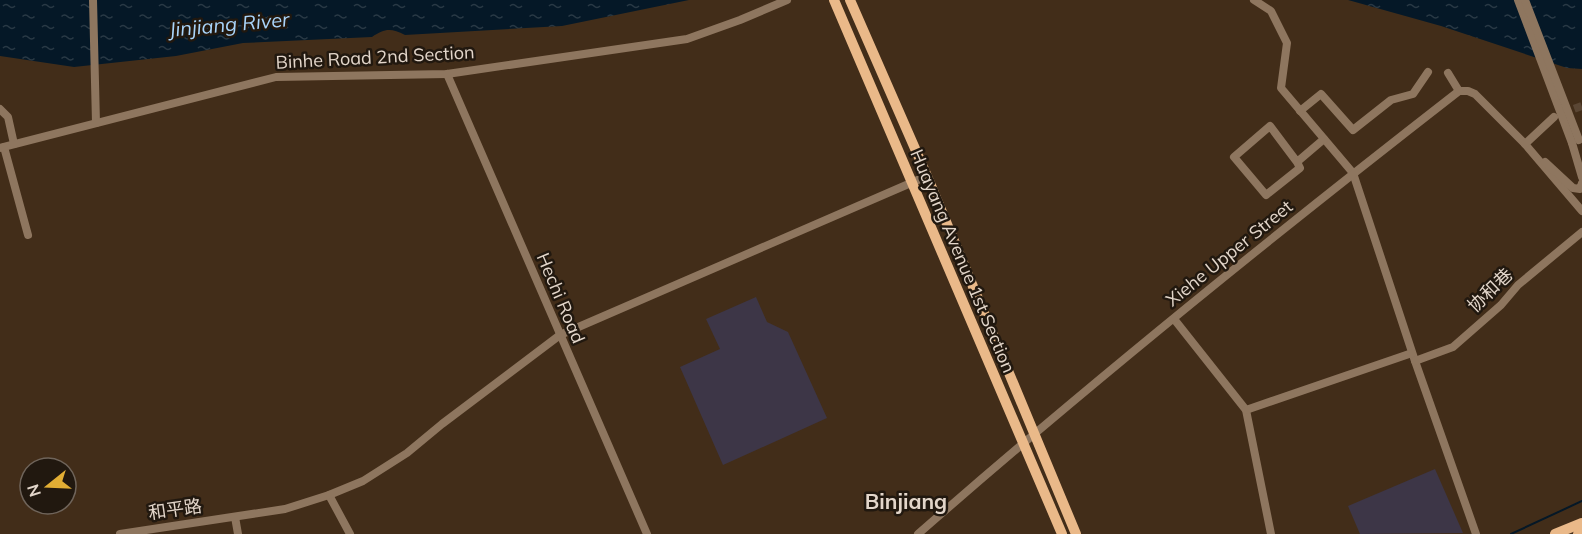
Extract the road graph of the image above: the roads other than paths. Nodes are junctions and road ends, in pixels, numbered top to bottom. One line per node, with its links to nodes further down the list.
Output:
1 (93, 0): 15 (street)
2 (787, 0): 10 (street, Binhe Road 2nd Section)
3 (834, 0): 28 (main road, Huayang Avenue 1st Section)
4 (850, 0): 25 (main road, Huayang Avenue 1st Section)
5 (1254, 0): 13 (street)
6 (1518, 0): 17 (street, bridge)
7 (1525, 0): 17 (street, bridge)
8 (1428, 72): 13 (street)
9 (1448, 73): 11 (street)
10 (447, 74): 15 (street, Binhe Road 2nd Section); 33 (street, Hechi Road)
11 (1459, 91): 19 (street); 24 (street, Xiehe Upper Street)
12 (0, 109): 18 (street)
13 (1300, 111): 16 (street)
14 (1554, 117): 19 (street)
15 (96, 123): 18 (street, Binhe Road 2nd Section)
16 (1324, 139): 23 (street); 24 (street)
17 (1575, 142): 21 (street); 26 (street)
18 (14, 144): 20 (street, Binhe Road 2nd Section)
19 (1525, 144): 22 (street)
20 (2, 148): 31 (street)
21 (1582, 150)
22 (1535, 155): 27 (street); 29 (street)
23 (1297, 162): 23 (street)
24 (1353, 173): 32 (street, Xiehe Upper Street); 34 (street)
25 (927, 176): 28 (street, 和平路); 36 (main road, Huayang Avenue 1st Section)
26 (1582, 177)
27 (1582, 183)
28 (912, 184): 33 (street, 和平路); 37 (main road, Huayang Avenue 1st Section)
29 (1582, 211)
30 (1582, 232): 34 (street, 协和巷)
31 (28, 235)
32 (1174, 319): 35 (street); 36 (street, Xiehe Upper Street)
33 (560, 335): 38 (street, 和平路); 44 (street, Hechi Road)
34 (1414, 357): 35 (street, 协和巷); 49 (street)
35 (1246, 410): 48 (street)
36 (1034, 433): 37 (street, Xiehe Upper Street); 47 (main road, Huayang Avenue 1st Section)
37 (1022, 442): 45 (street, Xiehe Upper Street); 46 (main road, Huayang Avenue 1st Section)
38 (329, 495): 39 (street, 和平路); 43 (street)
39 (235, 517): 41 (street, 和平路); 42 (street)
40 (1582, 523): 50 (main road)
41 (120, 534)
42 (238, 534)
43 (350, 534)
44 (647, 534)
45 (918, 534)
46 (1062, 534)
47 (1076, 534)
48 (1271, 534)
49 (1476, 534)
50 (1555, 534)

